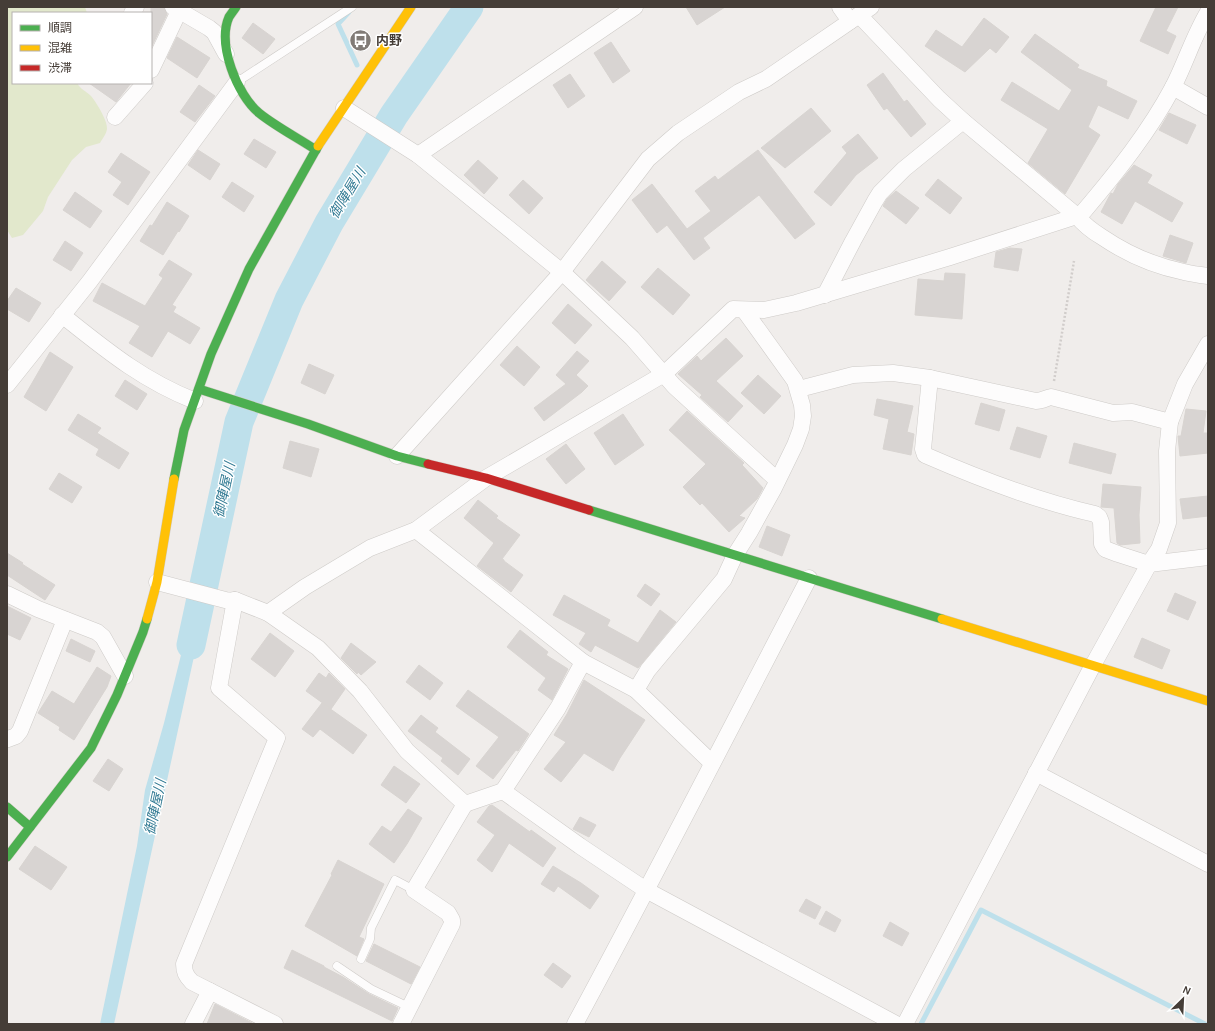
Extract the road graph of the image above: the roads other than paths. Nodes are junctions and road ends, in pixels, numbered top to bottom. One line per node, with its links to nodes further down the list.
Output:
1 (236, 7): 9 (street)
2 (352, 7): 11 (lane)
3 (411, 7): 15 (street)
4 (636, 7): 19 (street)
5 (840, 7): 8 (street)
6 (176, 9): 9 (street); 10 (street)
7 (1208, 12): 13 (street)
8 (860, 14): 17 (street); 21 (street)
9 (228, 59): 11 (street)
10 (152, 68)
11 (237, 82): 18 (street); 25 (street)
12 (144, 84): 16 (street)
13 (1173, 87): 14 (street); 20 (street)
14 (1208, 107)
15 (344, 108): 18 (street); 19 (street)
16 (115, 117)
17 (964, 121): 20 (street); 23 (street)
18 (316, 150): 31 (street)
19 (412, 151): 21 (street)
20 (1077, 216): 22 (street); 23 (street)
21 (562, 272): 27 (street); 33 (street)
22 (1208, 276)
23 (825, 295): 24 (street)
24 (744, 310): 27 (street); 30 (street)
25 (62, 315): 29 (street); 31 (street)
26 (1208, 344): 32 (street)
27 (664, 374): 34 (street); 35 (street)
28 (930, 378): 30 (street); 32 (street); 39 (street)
29 (7, 385)
30 (798, 389): 35 (street)
31 (197, 395): 33 (street); 41 (street)
32 (1170, 422): 39 (street)
33 (397, 456): 34 (street)
34 (486, 478): 36 (street); 37 (street)
35 (777, 480): 37 (street)
36 (416, 530): 44 (street); 46 (street)
37 (735, 554): 40 (street); 49 (street)
38 (1208, 557): 39 (street)
39 (1149, 564): 47 (street)
40 (809, 578): 47 (street); 52 (street)
41 (163, 583): 43 (street); 48 (street)
42 (7, 594): 45 (street)
43 (232, 600): 44 (street); 64 (street)
44 (268, 613): 55 (street)
45 (65, 620): 48 (street); 51 (street)
46 (583, 662): 49 (street); 54 (street)
47 (1093, 665): 50 (street); 53 (street)
48 (125, 676): 57 (street)
49 (636, 690): 52 (street)
50 (1208, 701)
51 (7, 740)
52 (712, 763): 61 (street)
53 (1036, 773): 59 (street); 71 (street)
54 (503, 791): 55 (street); 61 (street)
55 (465, 804): 60 (street)
56 (7, 807): 57 (street)
57 (30, 827): 58 (street)
58 (7, 857)
59 (1208, 864)
60 (414, 890): 62 (lane); 65 (street)
61 (646, 890): 69 (street); 70 (street)
62 (361, 958)
63 (337, 966): 65 (lane)
64 (210, 991): 66 (street); 67 (street)
65 (409, 1007): 68 (street)
66 (193, 1024)
67 (275, 1024)
68 (402, 1024)
69 (575, 1024)
70 (896, 1024)
71 (905, 1024)

